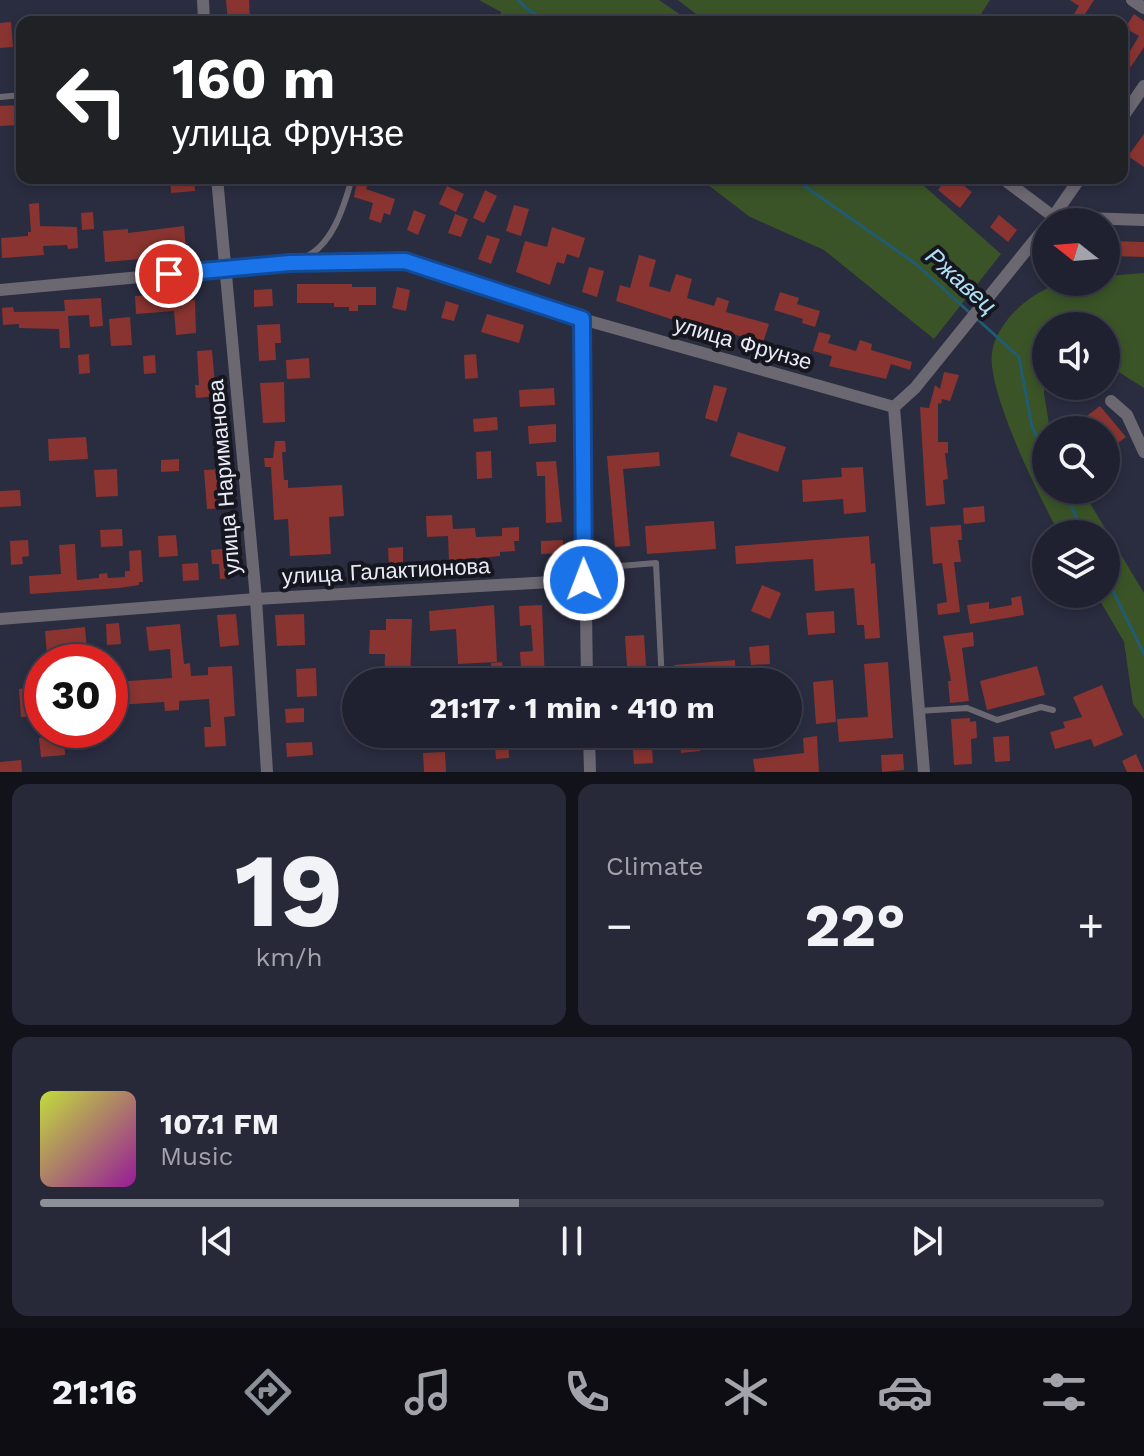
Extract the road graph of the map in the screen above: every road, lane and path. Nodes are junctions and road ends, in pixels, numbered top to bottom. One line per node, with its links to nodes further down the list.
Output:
1 (1132, 0): 2 (street)
2 (1144, 8)
3 (1144, 86): 4 (street)
4 (1128, 109)
5 (218, 184): 15 (street, улица Нариманова)
6 (350, 184): 14 (lane)
7 (1009, 184): 9 (street)
8 (1076, 184): 10 (street)
9 (1035, 208)
10 (1059, 208)
11 (1120, 220): 12 (street)
12 (1144, 220)
13 (1032, 243): 19 (street)
14 (290, 263): 15 (street, улица Фрунзе); 17 (street, улица Фрунзе)
15 (225, 268): 16 (street, улица Фрунзе); 22 (street, улица Нариманова)
16 (0, 290)
17 (582, 319): 19 (street, улица Фрунзе); 21 (street)
18 (1111, 401): 20 (street)
19 (894, 407): 27 (street)
20 (1144, 452)
21 (584, 574): 22 (street, улица Галактионова); 24 (street); 25 (lane)
22 (256, 599): 23 (street, улица Галактионова); 29 (street, улица Нариманова)
23 (0, 619)
24 (587, 668)
25 (661, 668)
26 (1053, 710): 27 (lane)
27 (918, 711): 31 (street)
28 (589, 748): 30 (street)
29 (267, 772)
30 (590, 772)
31 (924, 772)

